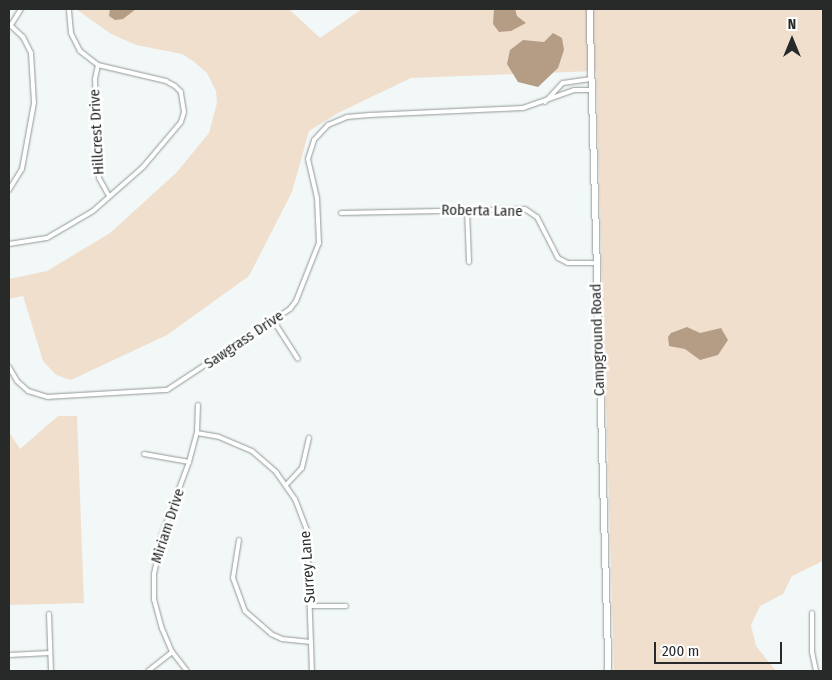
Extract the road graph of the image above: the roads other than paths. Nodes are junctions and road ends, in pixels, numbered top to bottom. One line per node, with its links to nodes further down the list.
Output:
1 (21, 9): 4 (street)
2 (69, 9): 5 (street)
3 (590, 9): 6 (street, Campground Road)
4 (10, 25): 11 (street)
5 (98, 65): 12 (street, Hillcrest Drive); 12 (street)
6 (591, 79): 7 (street); 8 (street, Campground Road)
7 (560, 85): 9 (street); 10 (street)
8 (592, 90): 9 (street, Sawgrass Drive); 17 (street, Campground Road)
9 (564, 94): 10 (street, Sawgrass Drive)
10 (544, 102): 18 (street, Sawgrass Drive)
11 (9, 190)
12 (109, 196): 15 (street)
13 (467, 210): 14 (street, Roberta Lane); 16 (street); 17 (street, Roberta Lane)
14 (340, 213)
15 (9, 244)
16 (469, 262)
17 (596, 263): 40 (street, Campground Road)
18 (273, 320): 19 (street); 20 (street, Sawgrass Drive)
19 (298, 359)
20 (9, 367)
21 (198, 405): 22 (street, Miriam Drive)
22 (197, 433): 25 (street, Miriam Drive); 26 (street, Surrey Lane)
23 (309, 438): 26 (street)
24 (144, 454): 25 (street)
25 (189, 462): 33 (street, Miriam Drive)
26 (287, 484): 28 (street, Surrey Lane)
27 (239, 540): 32 (street)
28 (311, 606): 29 (street); 32 (street, Surrey Lane)
29 (346, 606)
30 (812, 613): 41 (street)
31 (49, 614): 34 (street)
32 (311, 642): 39 (street, Surrey Lane)
33 (172, 652): 37 (street); 38 (street, Miriam Drive)
34 (50, 653): 35 (street); 36 (street)
35 (9, 655)
36 (51, 671)
37 (148, 671)
38 (187, 671)
39 (312, 671)
40 (609, 671)
41 (816, 671)

